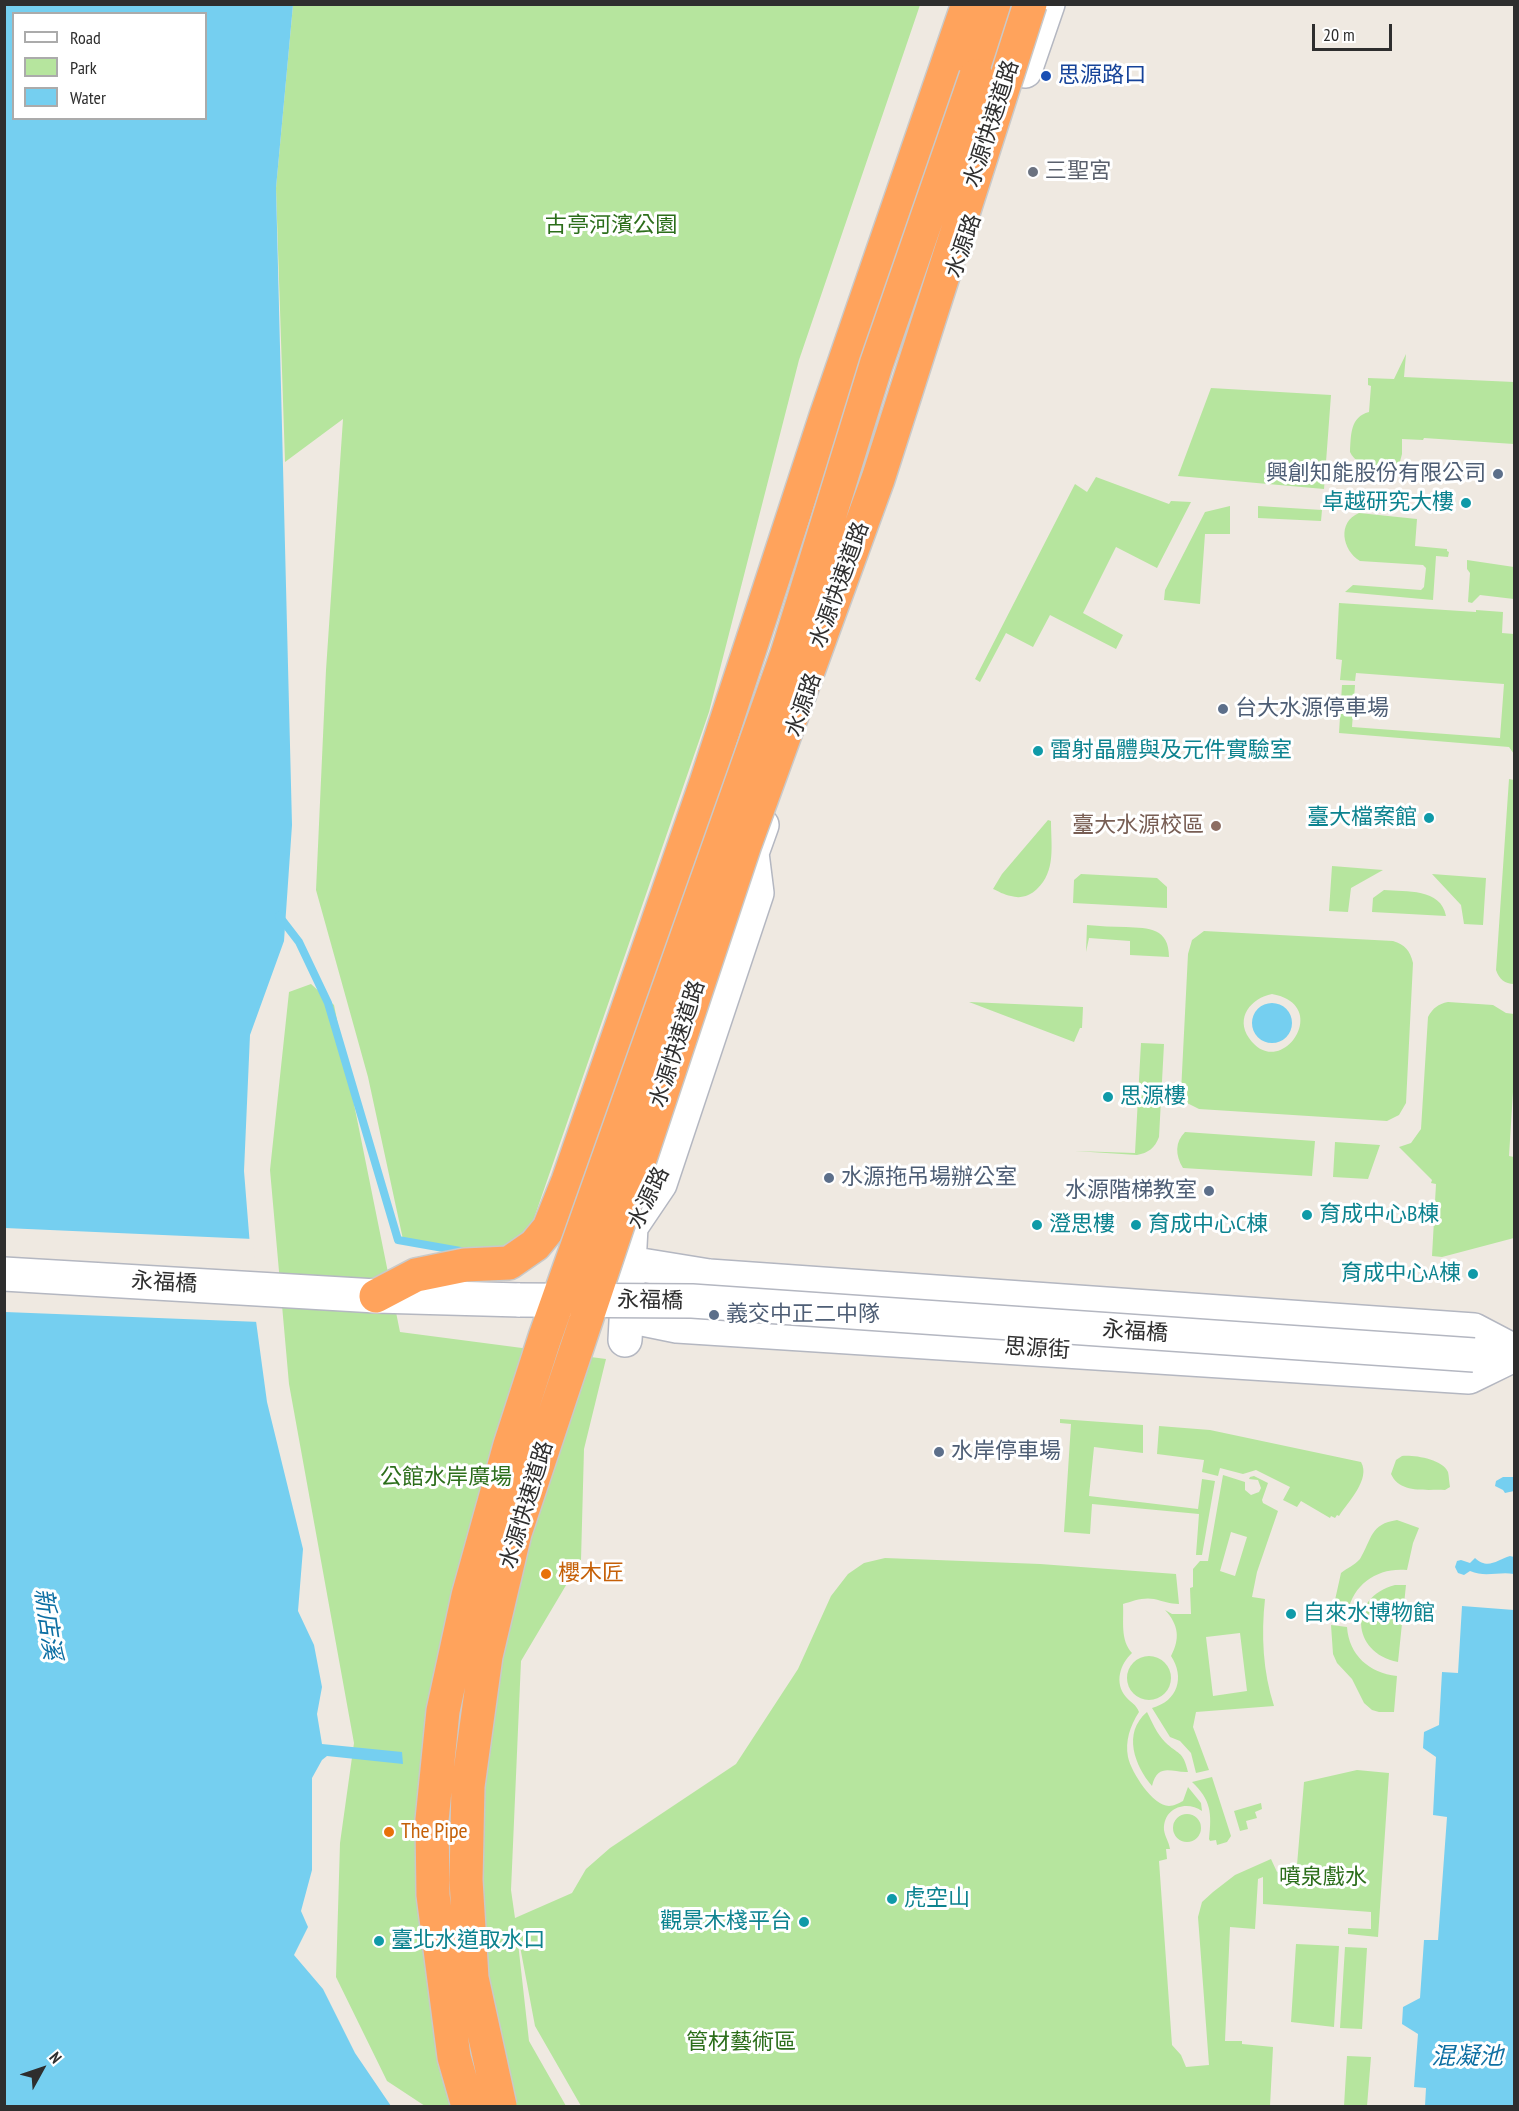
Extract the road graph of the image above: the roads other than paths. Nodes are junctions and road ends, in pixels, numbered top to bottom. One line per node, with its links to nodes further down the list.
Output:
1 (968, 4): 10 (highway)
2 (997, 4): 14 (highway, 水源快速道路, bridge)
3 (1030, 4): 15 (highway, 水源快速道路, bridge)
4 (1048, 4): 5 (street, 水源路)
5 (752, 853): 6 (street); 7 (street, 水源路)
6 (733, 884): 7 (street); 11 (street, bridge)
7 (631, 1227): 8 (street, 水源路)
8 (629, 1263): 12 (street, 水源路); 13 (street)
9 (4, 1274): 10 (street, 永福橋)
10 (376, 1296): 11 (street, 永福橋)
11 (519, 1300): 13 (street, 永福橋, bridge)
12 (626, 1328): 13 (street, 思源街)
13 (1515, 1353)
14 (468, 2106)
15 (500, 2106)

